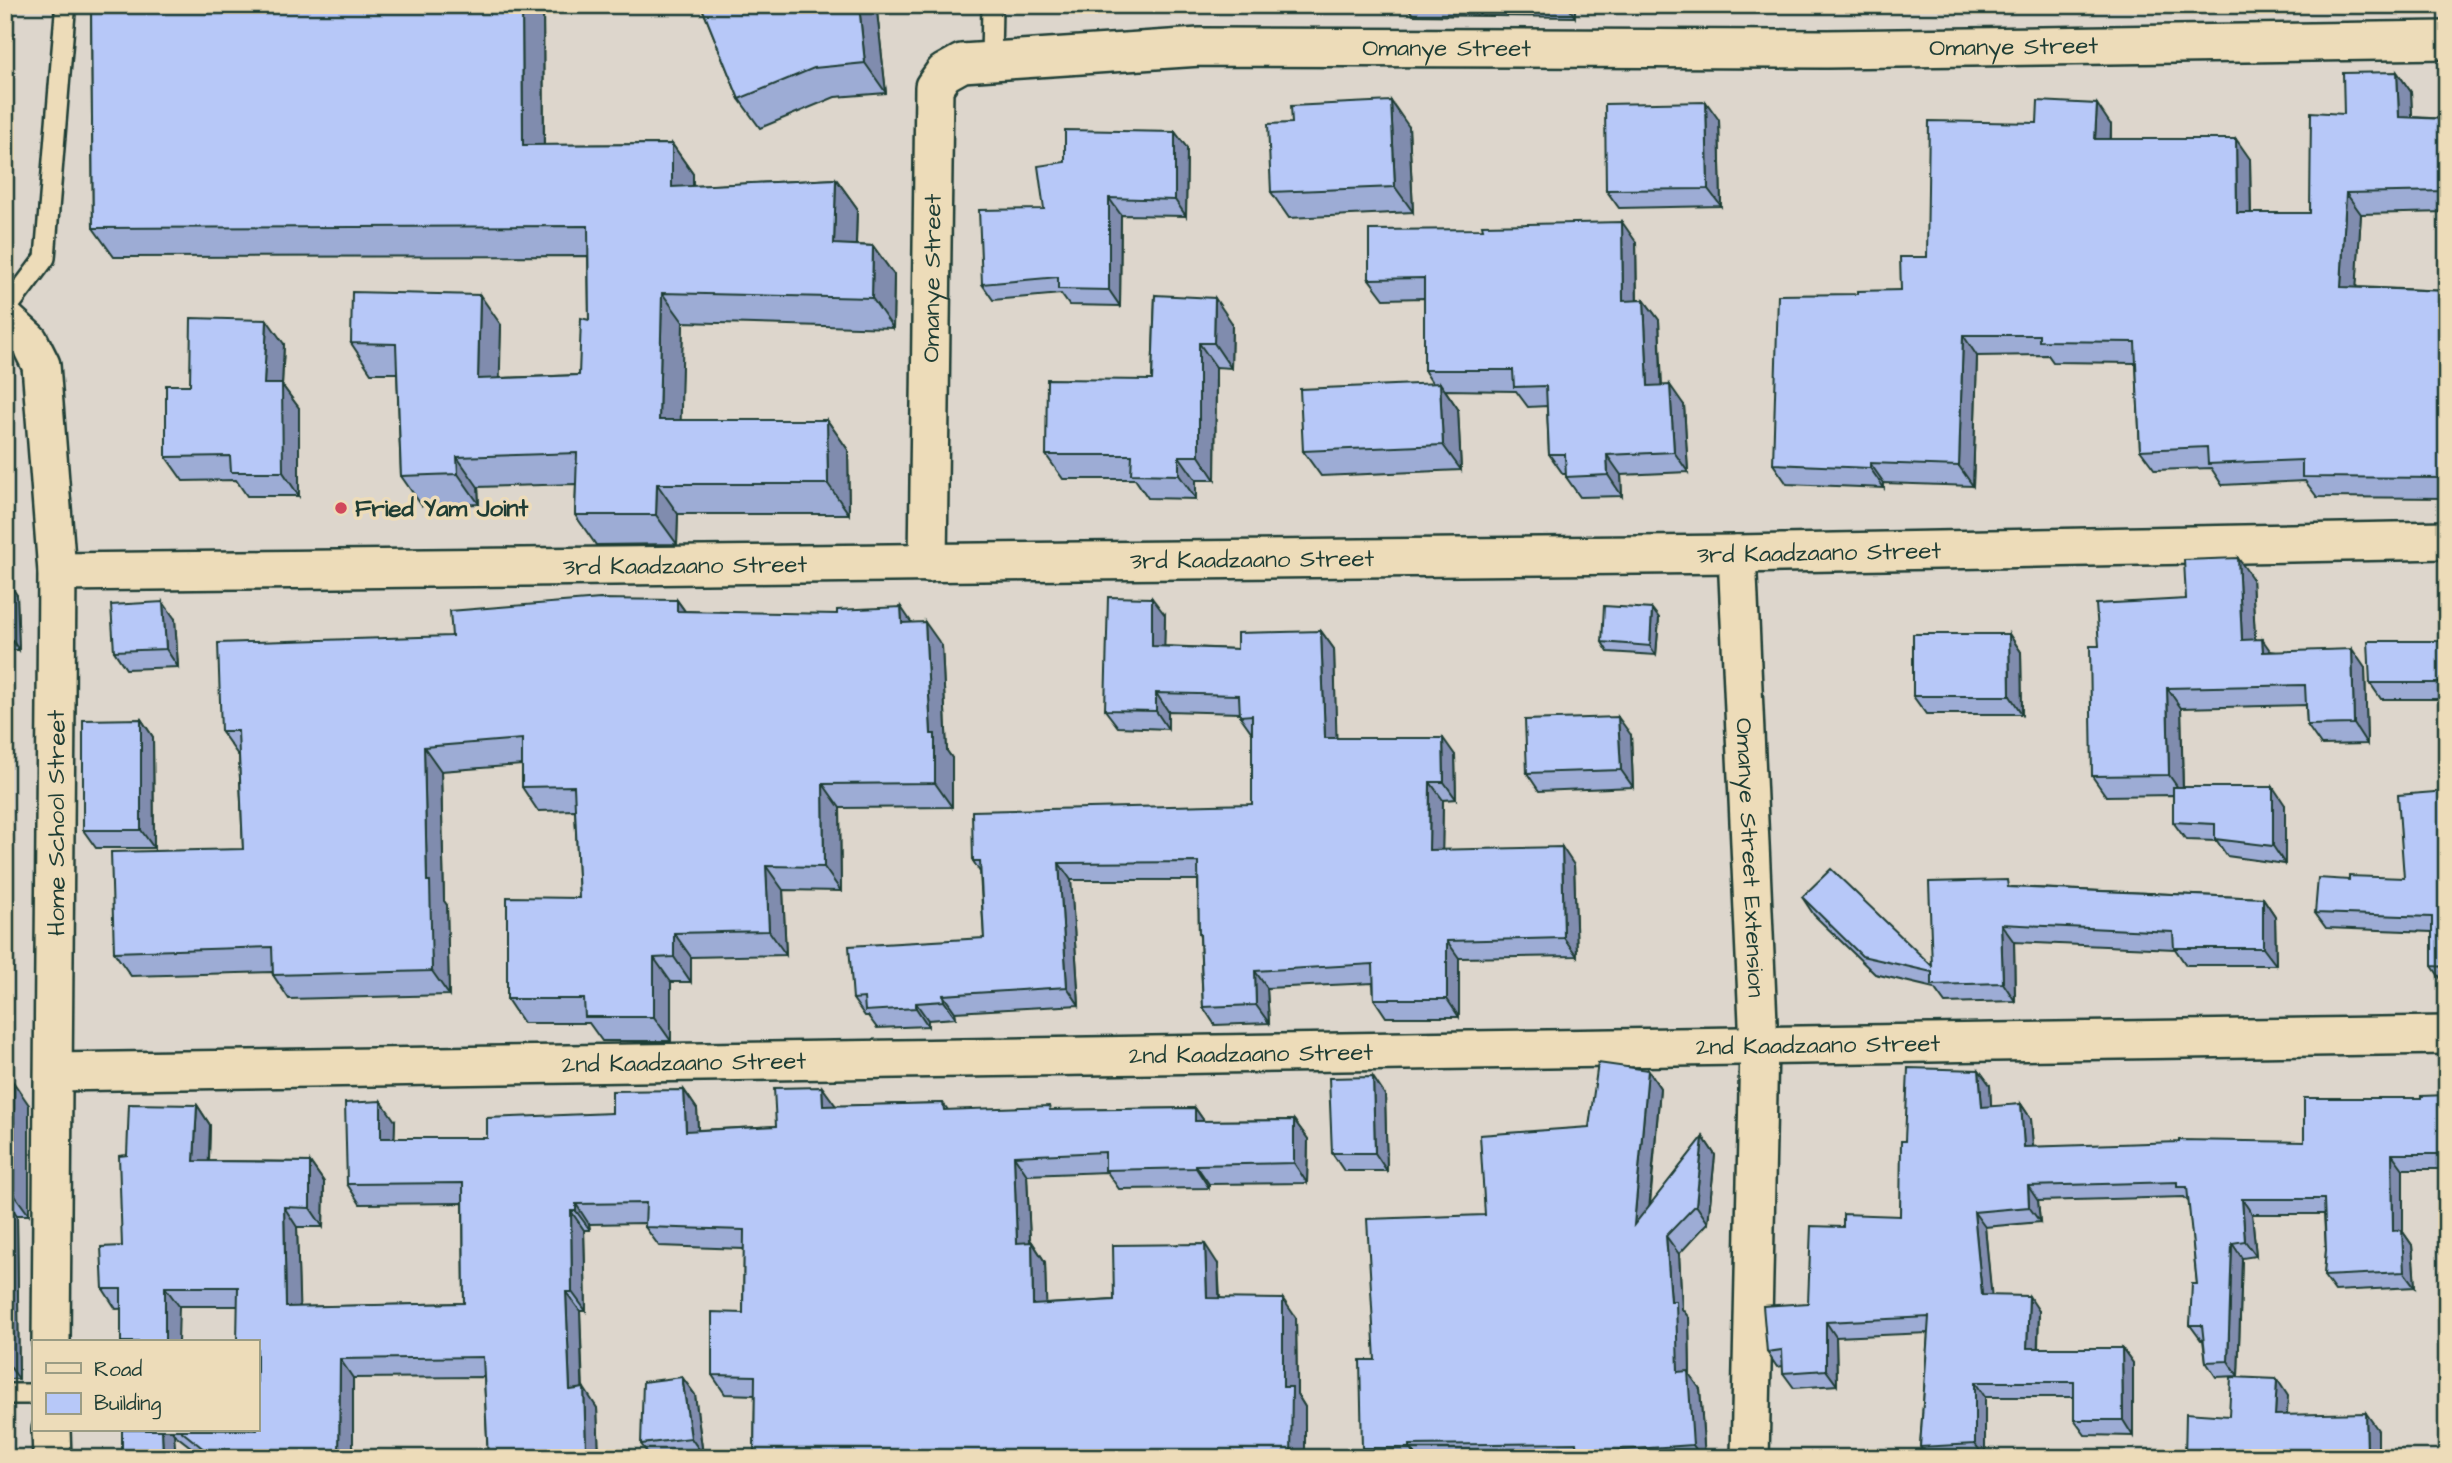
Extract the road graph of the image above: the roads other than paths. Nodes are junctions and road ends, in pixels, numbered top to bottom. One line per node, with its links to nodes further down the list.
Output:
1 (68, 5): 5 (lane)
2 (992, 5): 4 (lane)
3 (2447, 40): 4 (street, Omanye Street)
4 (991, 61): 9 (street, Omanye Street)
5 (5, 311)
6 (5, 319): 10 (street, Home School Street)
7 (2447, 540): 8 (street, 3rd Kaadzaano Street)
8 (1737, 554): 9 (street, 3rd Kaadzaano Street); 12 (street, Omanye Street Extension)
9 (928, 563): 10 (street, 3rd Kaadzaano Street)
10 (57, 572): 13 (street, Home School Street)
11 (2447, 1034): 12 (street, 2nd Kaadzaano Street)
12 (1759, 1045): 13 (street, 2nd Kaadzaano Street); 19 (street, Omanye Street Extension)
13 (54, 1072): 14 (street, Home School Street)
14 (51, 1340)
15 (5, 1394): 16 (lane)
16 (32, 1394)
17 (51, 1432): 18 (street)
18 (52, 1458)
19 (1750, 1458)

